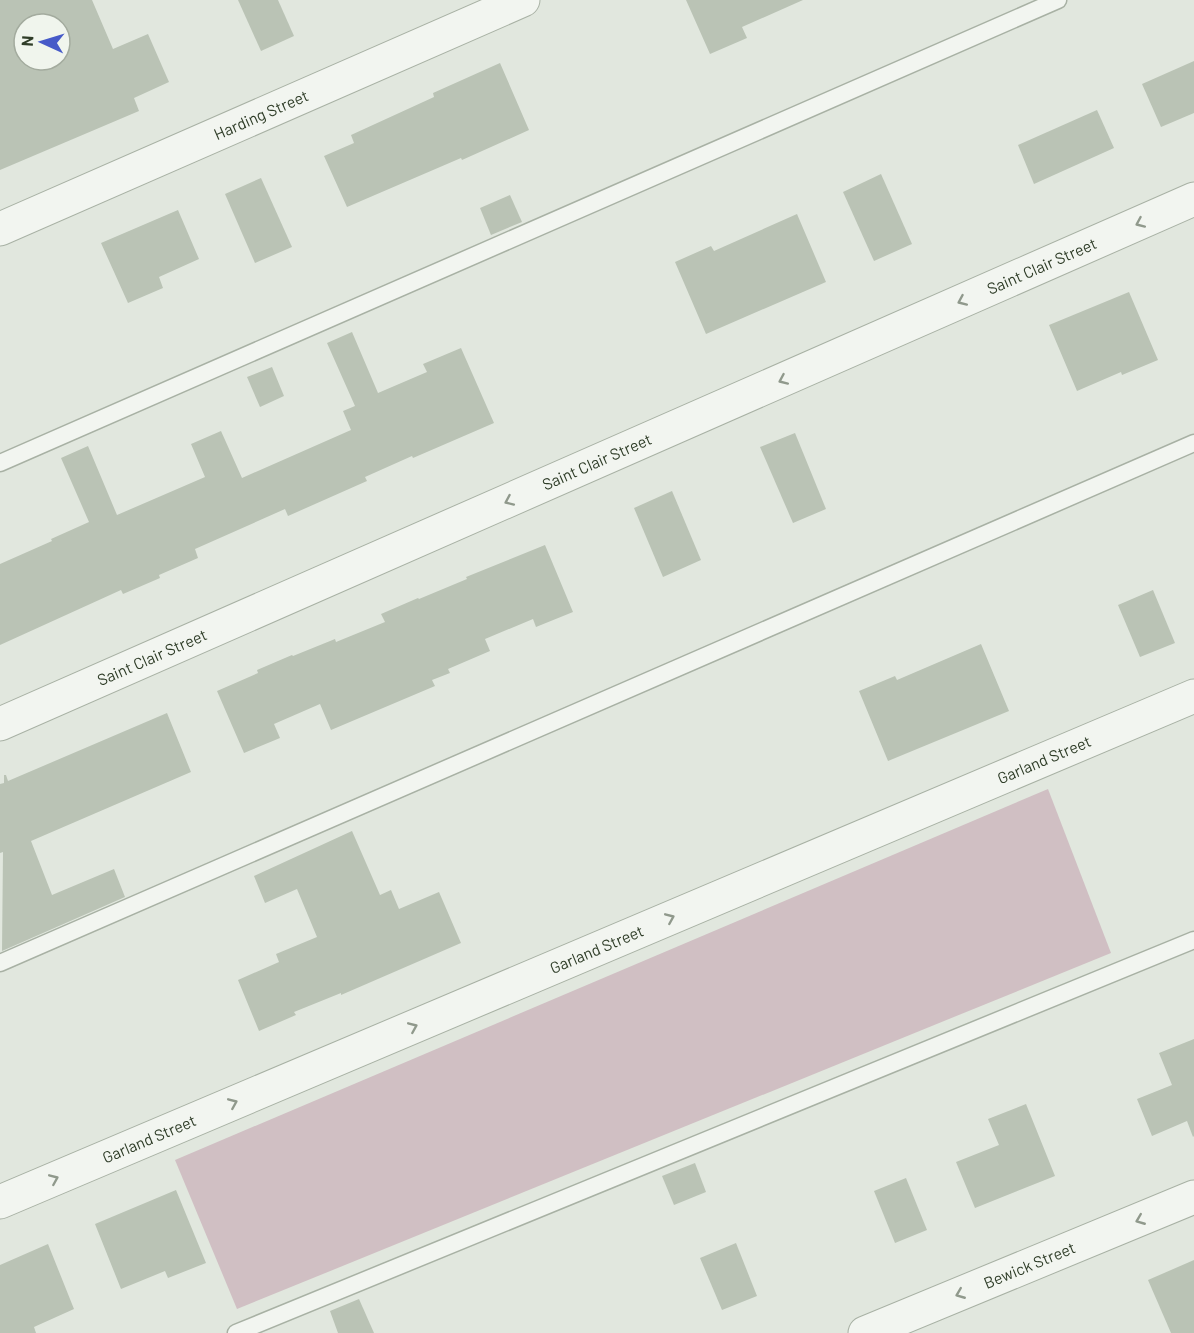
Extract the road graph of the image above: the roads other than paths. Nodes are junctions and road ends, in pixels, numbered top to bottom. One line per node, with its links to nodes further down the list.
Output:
1 (523, 0): 4 (street, Harding Street)
2 (1058, 0): 6 (lane)
3 (1194, 199): 8 (street, Saint Clair Street, one-way to 8)
4 (0, 229)
5 (1194, 443): 10 (lane)
6 (0, 463)
7 (1194, 696): 12 (street, Garland Street, one-way to 7)
8 (0, 724)
9 (1194, 939): 13 (lane)
10 (0, 963)
11 (1194, 1197): 14 (street, Bewick Street, one-way to 14)
12 (0, 1202)
13 (236, 1333)
14 (865, 1333)

